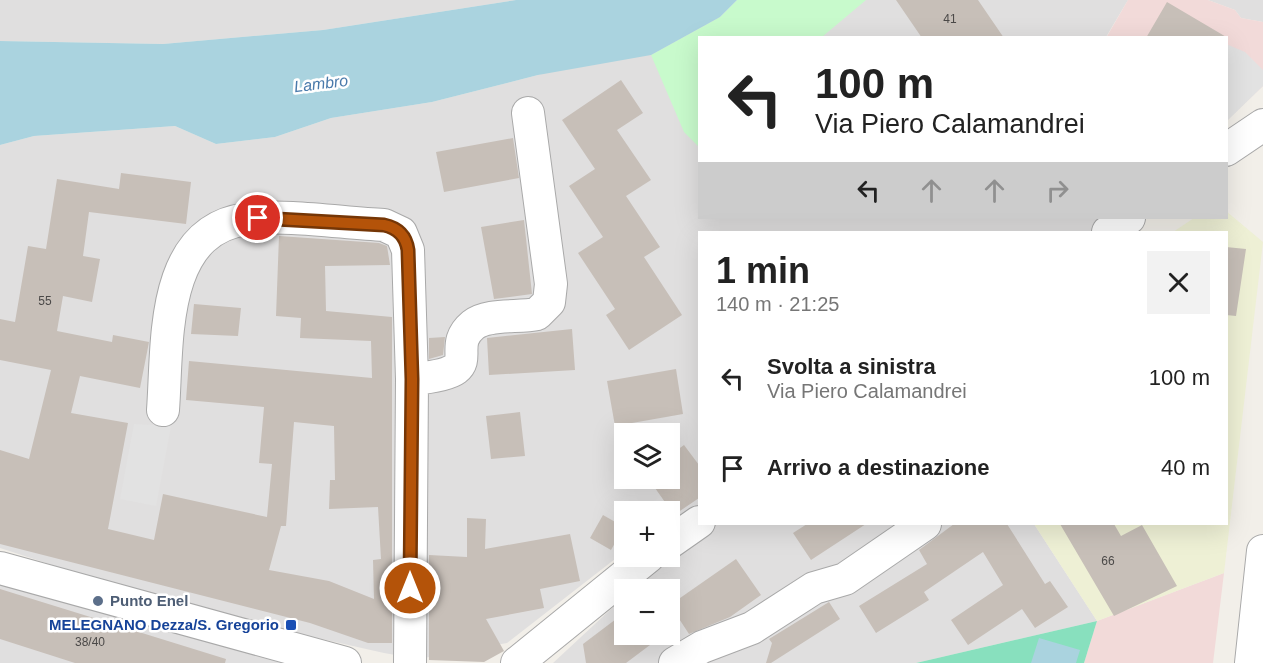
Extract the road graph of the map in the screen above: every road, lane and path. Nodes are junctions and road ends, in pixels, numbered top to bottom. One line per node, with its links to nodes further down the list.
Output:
1 (528, 112): 6 (street)
2 (1263, 125): 3 (street)
3 (1228, 149)
4 (1128, 219): 5 (street)
5 (1110, 231)
6 (412, 379): 7 (street); 15 (street)
7 (163, 410)
8 (698, 523): 10 (street)
9 (924, 525): 17 (street)
10 (680, 535)
11 (1263, 551): 18 (street)
12 (635, 567): 16 (street)
13 (0, 568): 14 (street)
14 (345, 663)
15 (410, 663)
16 (517, 663)
17 (675, 663)
18 (1251, 663)

